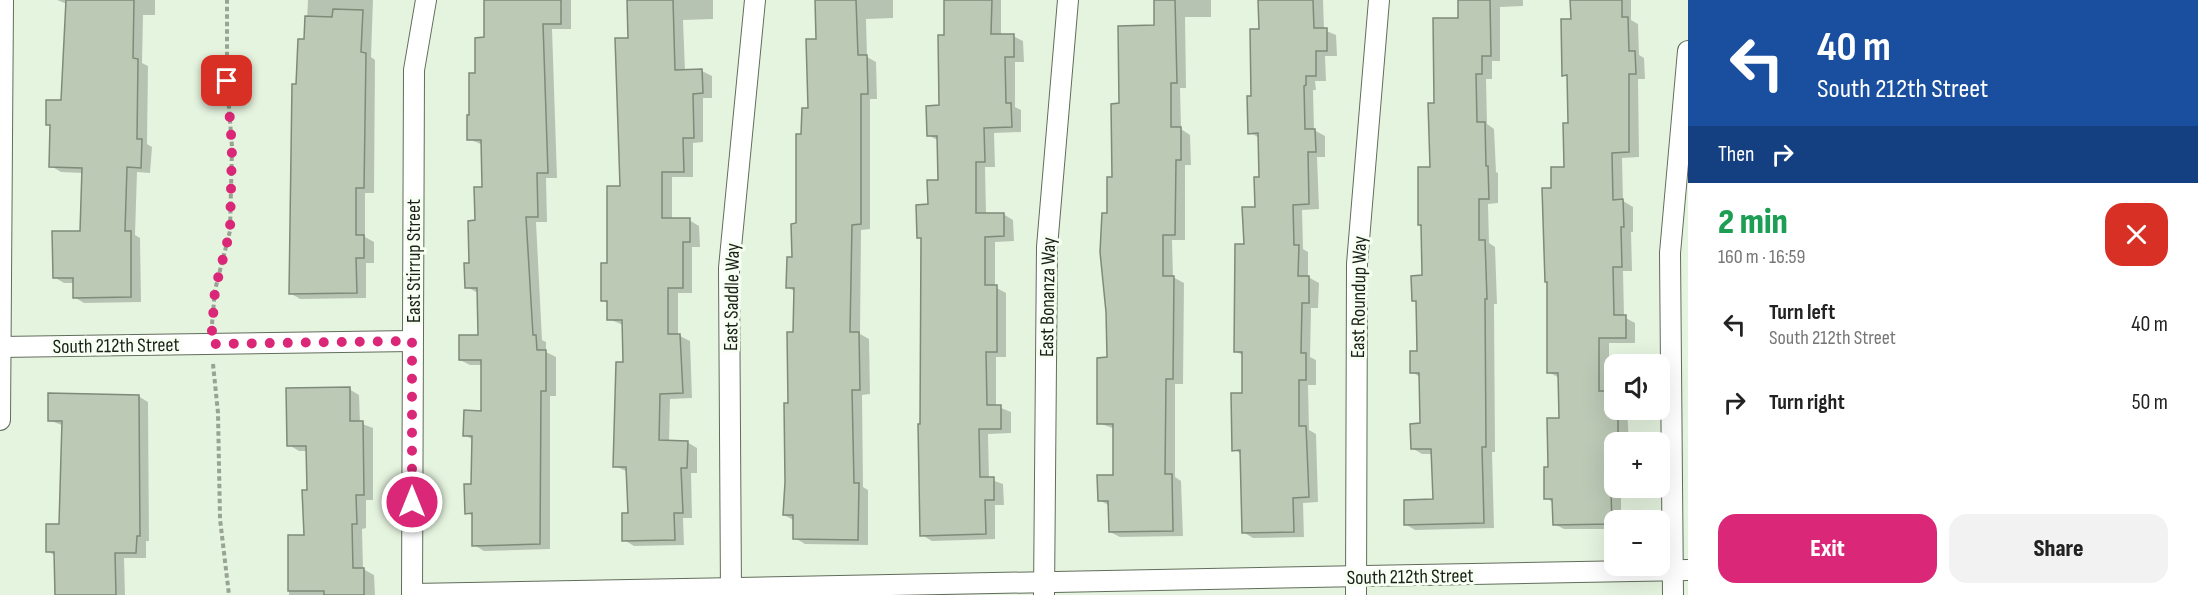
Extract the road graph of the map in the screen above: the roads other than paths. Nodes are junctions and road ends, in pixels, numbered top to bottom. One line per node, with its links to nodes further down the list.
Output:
1 (3, 0): 8 (street)
2 (426, 0): 7 (street, East Stirrup Street)
3 (755, 0): 13 (street, East Saddle Way)
4 (1068, 0): 12 (street, East Bonanza Way)
5 (1379, 0): 11 (street, East Roundup Way)
6 (1688, 51): 10 (street)
7 (412, 341): 8 (street, South 212th Street); 14 (street, East Stirrup Street)
8 (0, 347): 9 (street)
9 (0, 420)
10 (1680, 570): 11 (street, South 212th Street); 15 (street)
11 (1356, 586): 12 (street, South 212th Street)
12 (1044, 589): 13 (street, South 212th Street)
13 (730, 592): 14 (street, South 212th Street)
14 (412, 595)
15 (1673, 595)

